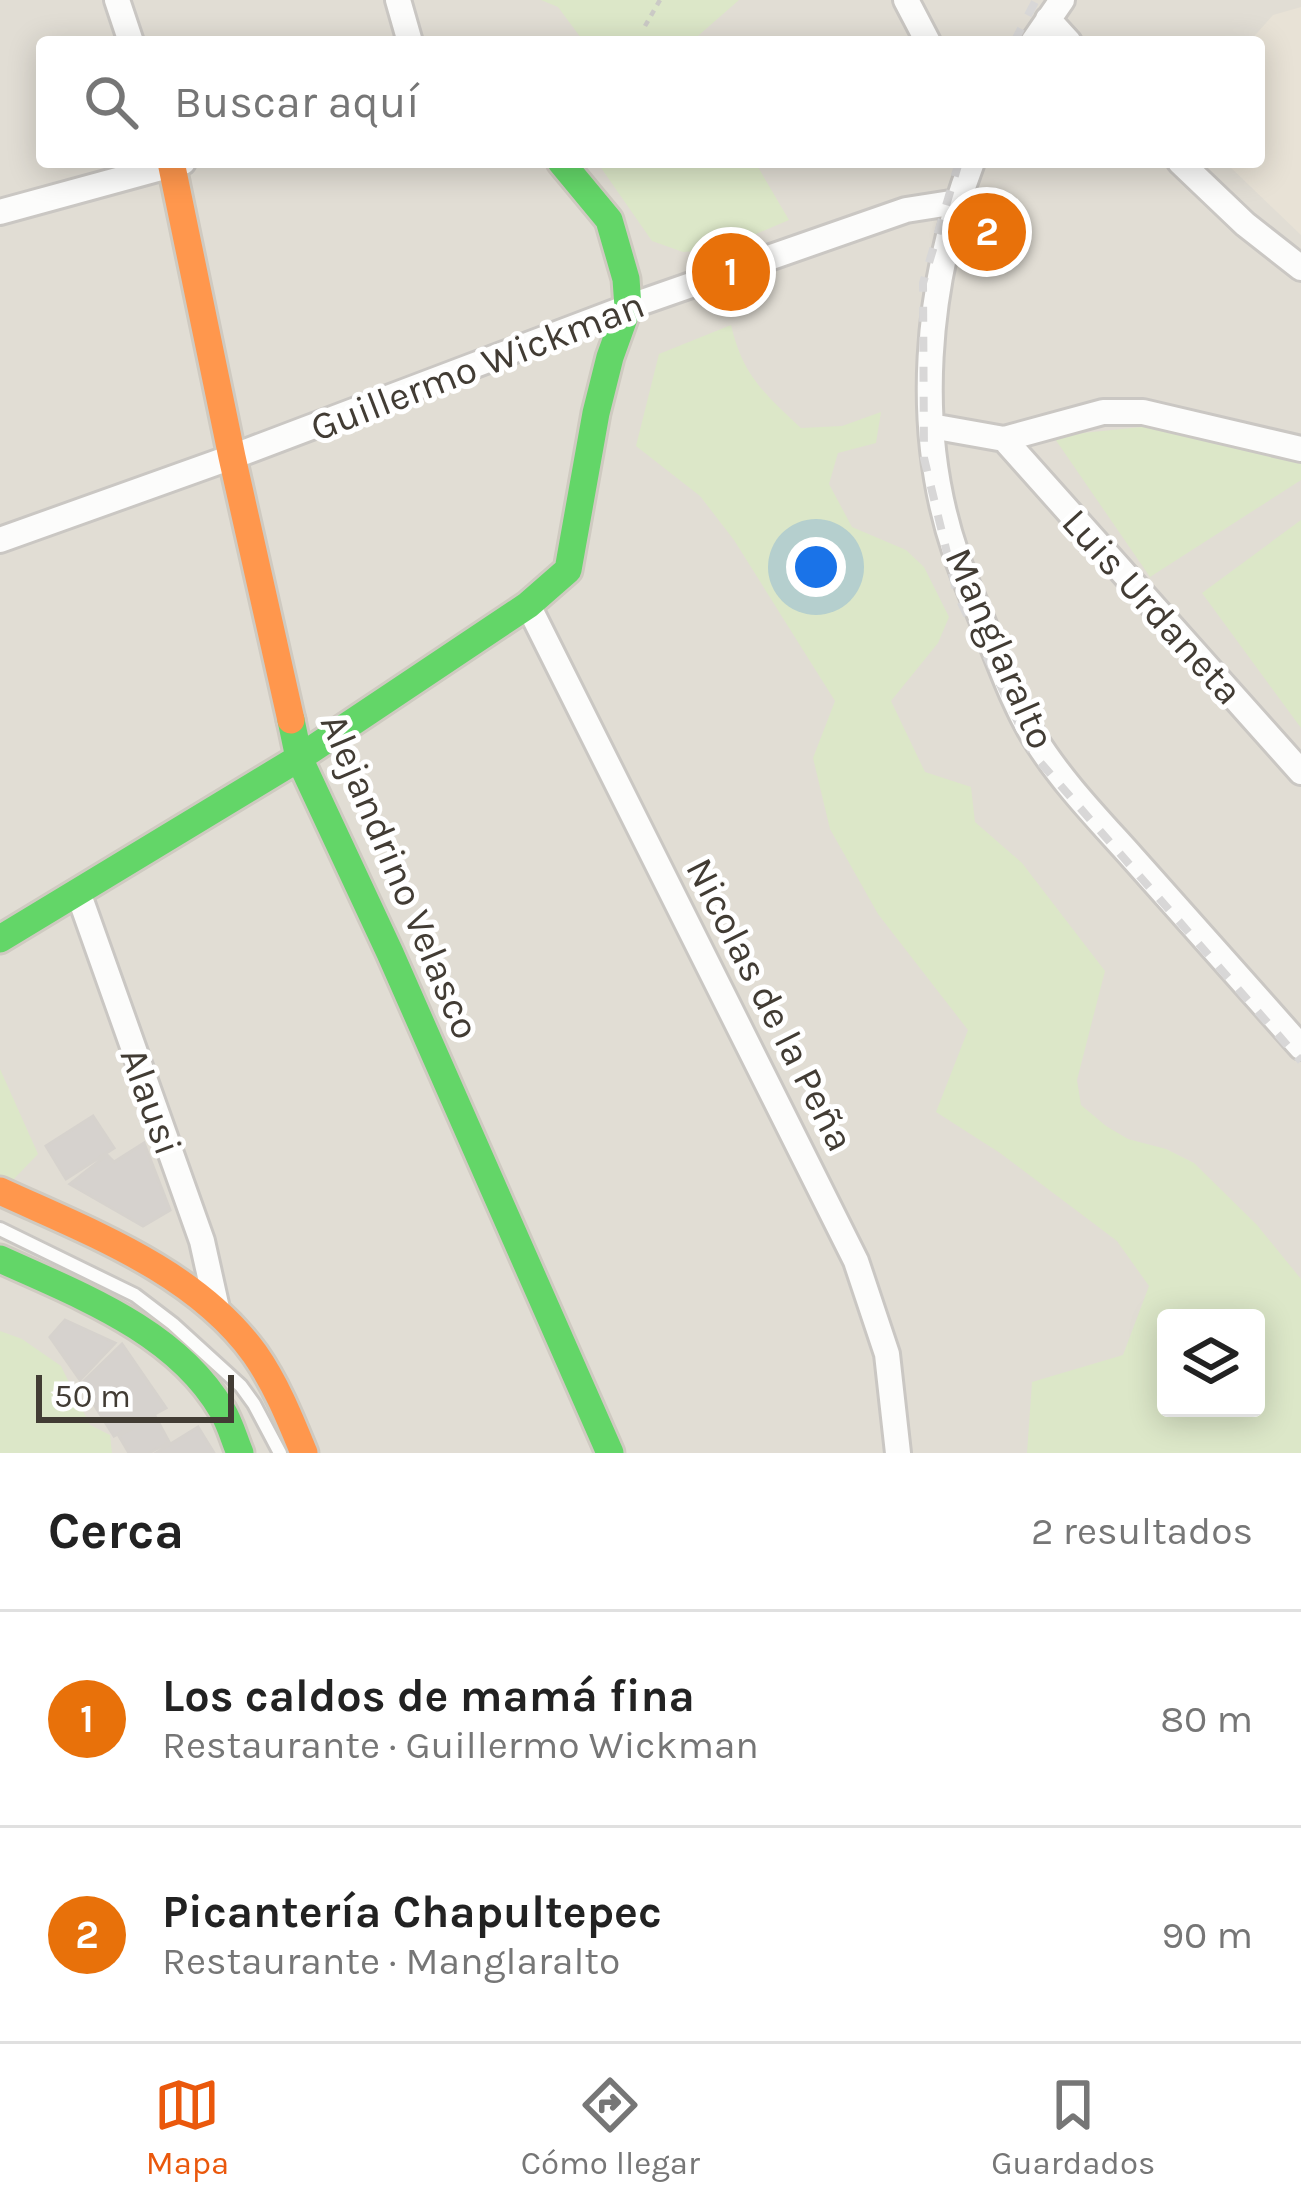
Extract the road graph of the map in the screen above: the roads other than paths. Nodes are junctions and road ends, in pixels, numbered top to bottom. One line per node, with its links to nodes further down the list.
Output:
1 (117, 0): 5 (street)
2 (398, 0): 6 (street)
3 (906, 0): 7 (street)
4 (1055, 10): 8 (street)
5 (129, 36)
6 (408, 36)
7 (925, 36)
8 (1037, 36)
9 (158, 168): 15 (street)
10 (177, 168): 21 (street, Alejandrino Velasco)
11 (566, 168): 17 (street)
12 (970, 168): 14 (street, Manglaralto)
13 (1186, 168): 16 (street)
14 (957, 202): 17 (street, Guillermo Wickman); 18 (street, Manglaralto)
15 (0, 212)
16 (1301, 268)
17 (628, 308): 21 (street, Guillermo Wickman); 23 (street)
18 (932, 426): 19 (street); 28 (street, Manglaralto)
19 (1004, 439): 20 (street); 25 (street, Luis Urdaneta)
20 (1301, 448)
21 (232, 457): 22 (street, Guillermo Wickman); 24 (street, Alejandrino Velasco)
22 (0, 540)
23 (528, 605): 24 (street); 37 (street, Nicolas de la Peña)
24 (299, 758): 26 (street); 36 (street, Alejandrino Velasco)
25 (1301, 772)
26 (78, 892): 27 (street); 32 (street, Alausi)
27 (0, 939)
28 (1301, 1047)
29 (0, 1191): 32 (street)
30 (0, 1229): 34 (lane)
31 (0, 1259): 33 (street)
32 (218, 1313): 35 (street)
33 (240, 1453)
34 (280, 1453)
35 (304, 1453)
36 (610, 1453)
37 (898, 1453)

